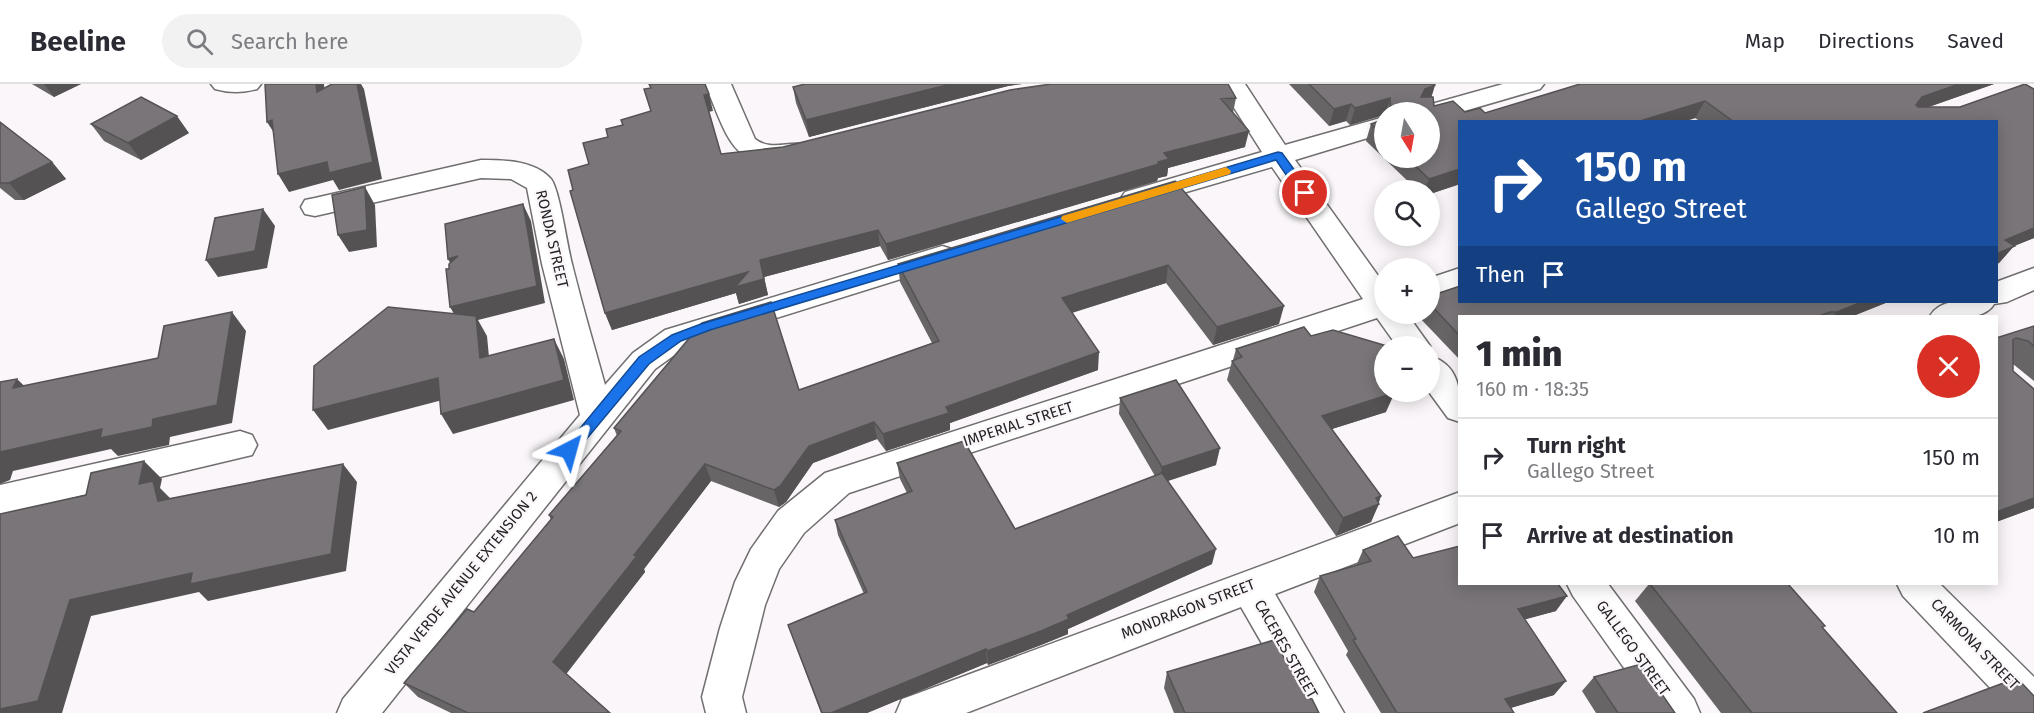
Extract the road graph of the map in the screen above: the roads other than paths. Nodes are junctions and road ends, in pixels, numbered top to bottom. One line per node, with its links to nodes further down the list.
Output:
1 (224, 84): 2 (street)
2 (248, 84)
3 (718, 84): 8 (street)
4 (1232, 84): 9 (street)
5 (1531, 84): 6 (street)
6 (1440, 110)
7 (1374, 128): 9 (street)
8 (819, 145)
9 (1278, 155): 11 (street); 16 (street)
10 (315, 207): 23 (street, RONDA STREET)
11 (1107, 207)
12 (969, 248): 23 (street, VISTA VERDE AVENUE EXTENSION 2)
13 (2034, 278): 17 (street)
14 (1458, 279): 15 (street)
15 (1440, 285)
16 (1374, 290)
17 (1998, 293)
18 (1978, 303): 20 (street)
19 (1374, 311): 32 (street, IMPERIAL STREET)
20 (1948, 315)
21 (1440, 382): 22 (street)
22 (1458, 406)
23 (597, 415): 31 (street, VISTA VERDE AVENUE EXTENSION 2)
24 (240, 445): 25 (street)
25 (0, 500)
26 (1458, 508): 27 (street, MONDRAGON STREET)
27 (1249, 585): 33 (street, MONDRAGON STREET); 34 (street, CACERES STREET)
28 (1587, 585): 35 (street, GALLEGO STREET)
29 (1917, 585): 30 (street, CARMONA STREET)
30 (2034, 705)
31 (357, 713)
32 (726, 713)
33 (916, 713)
34 (1324, 713)
35 (1680, 713)

